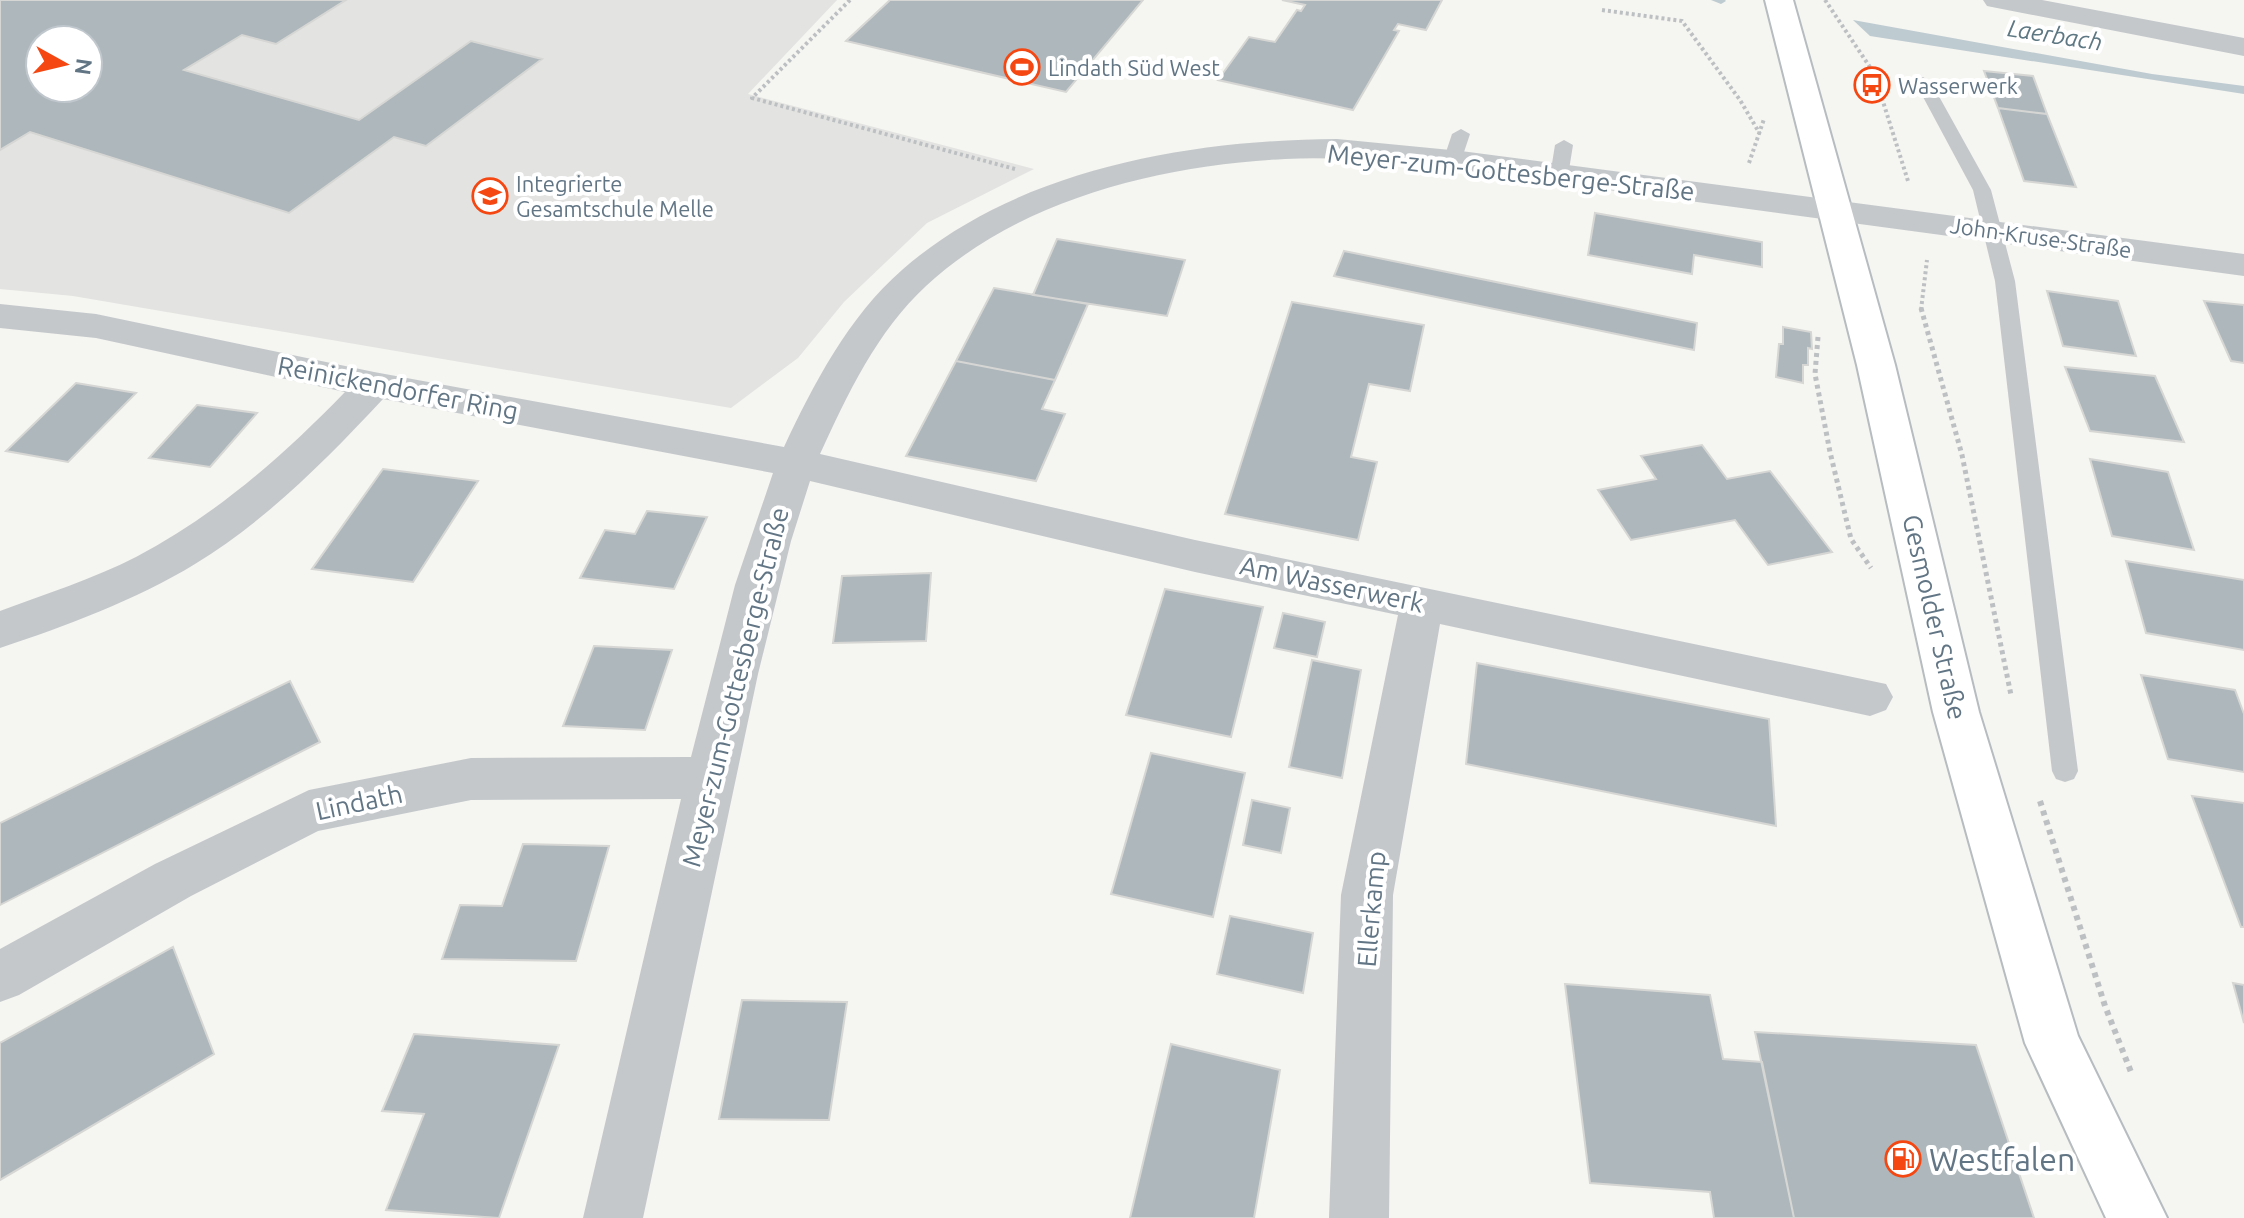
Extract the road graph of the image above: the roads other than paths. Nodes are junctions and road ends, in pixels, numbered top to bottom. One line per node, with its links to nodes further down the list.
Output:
1 (1779, 0): 5 (main road, Gesmolder Straße)
2 (1997, 0): 3 (street)
3 (2244, 47)
4 (1923, 82): 6 (lane)
5 (1837, 209): 6 (street, John-Kruse-Straße); 10 (street, Meyer-zum-Gottesberge-Straße); 19 (main road, Gesmolder Straße)
6 (1993, 231): 7 (street, John-Kruse-Straße); 14 (lane)
7 (2244, 265)
8 (0, 316): 9 (street, Reinickendorfer Ring)
9 (374, 385): 10 (street, Reinickendorfer Ring); 12 (street)
10 (795, 463): 11 (street, Am Wasserwerk); 15 (street, Meyer-zum-Gottesberge-Straße)
11 (1422, 603): 13 (street, Am Wasserwerk); 18 (street, Ellerkamp)
12 (0, 630)
13 (1870, 697)
14 (2065, 771)
15 (709, 778): 16 (street, Lindath); 17 (street, Meyer-zum-Gottesberge-Straße)
16 (0, 977)
17 (613, 1218)
18 (1359, 1218)
19 (2137, 1218)

